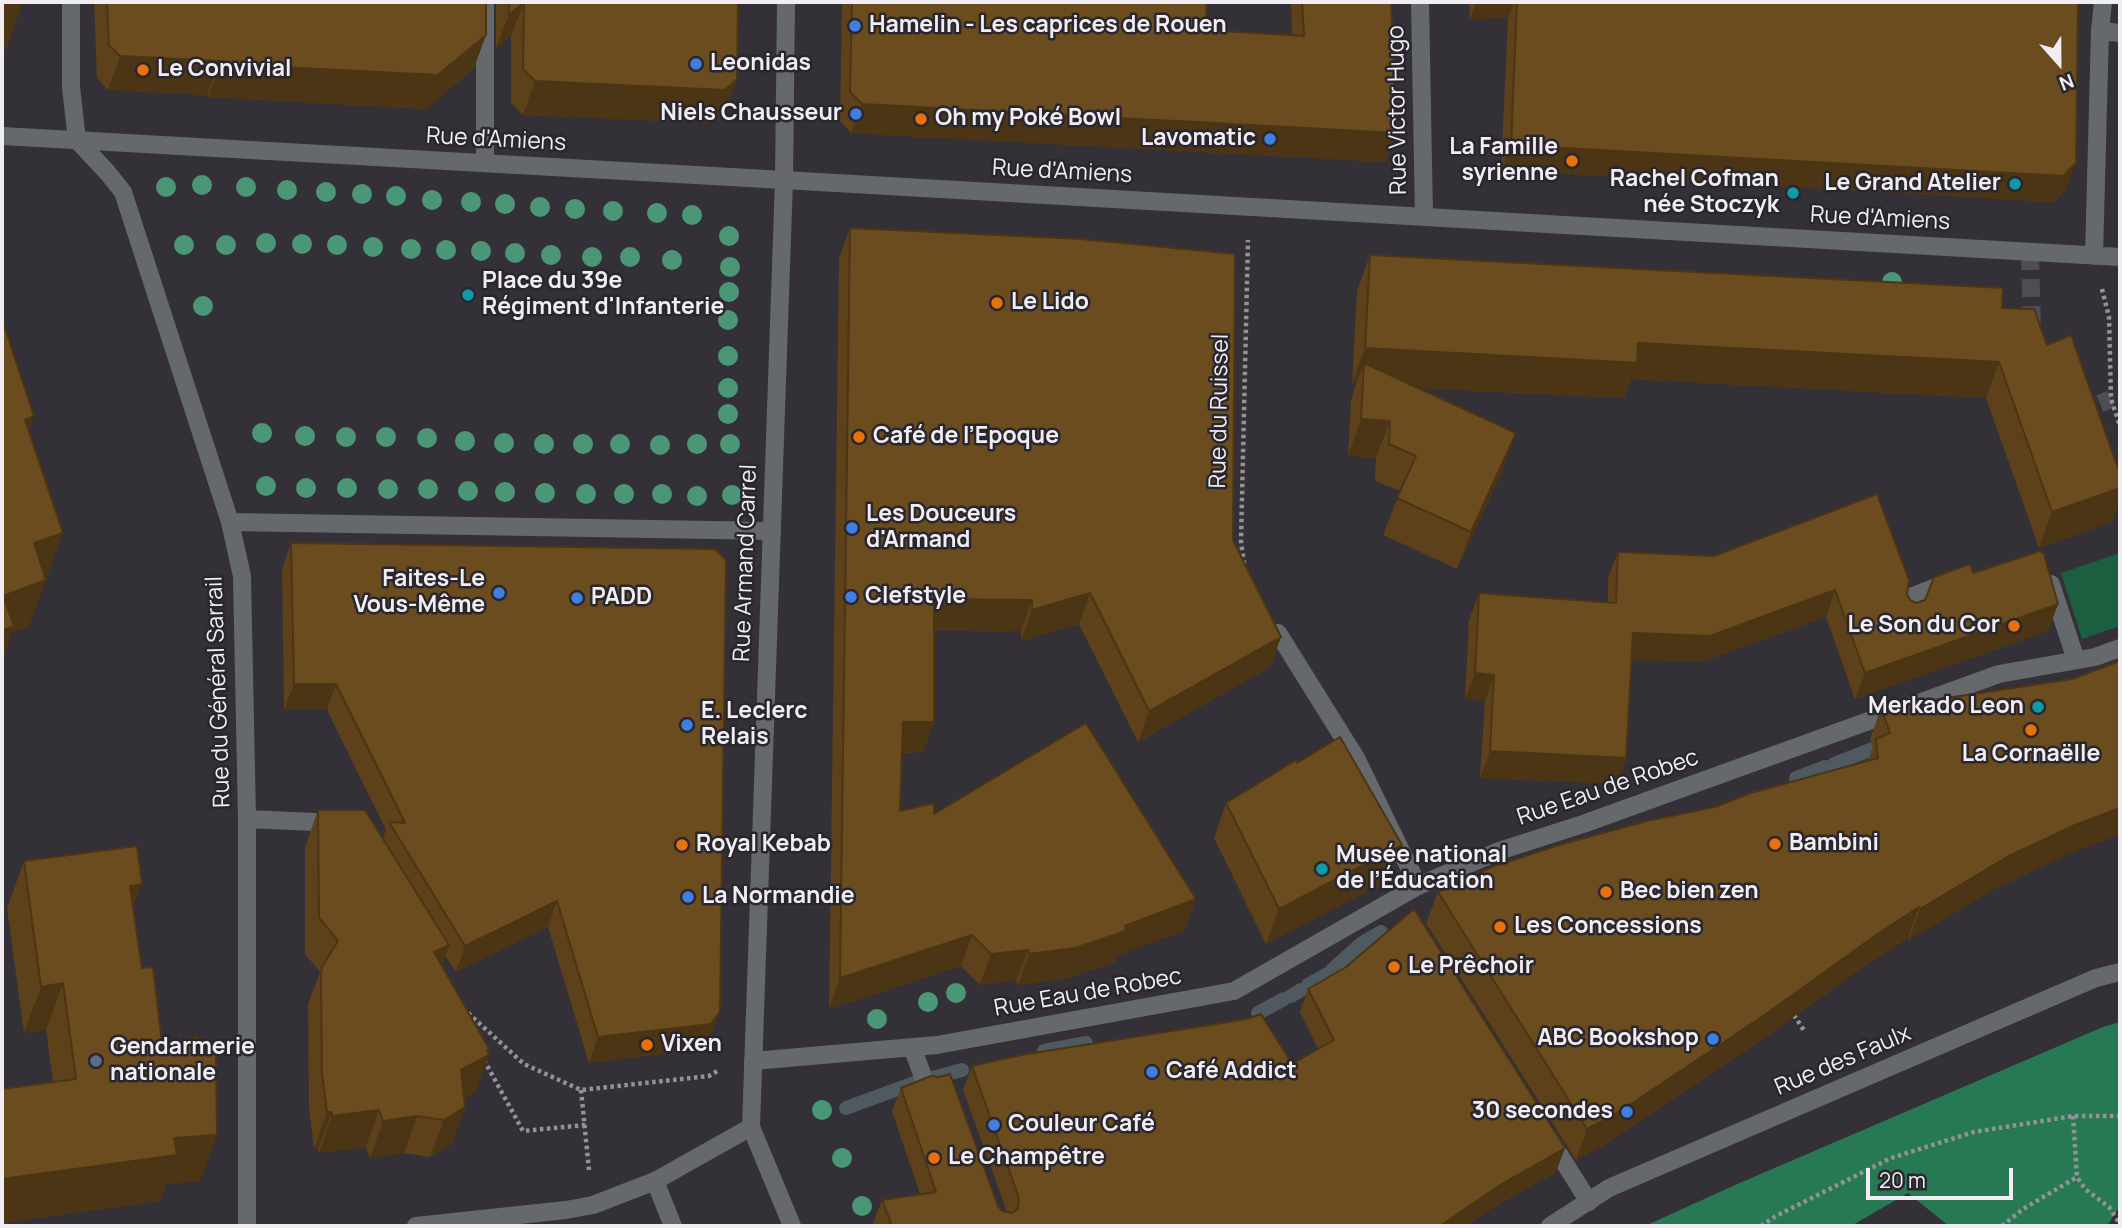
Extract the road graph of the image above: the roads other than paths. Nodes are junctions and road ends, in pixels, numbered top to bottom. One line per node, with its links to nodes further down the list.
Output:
1 (71, 2): 9 (street)
2 (485, 2): 10 (street)
3 (786, 2): 11 (street, Rue Armand Carrel)
4 (1420, 2): 12 (street, Rue Victor Hugo)
5 (2103, 2): 6 (street)
6 (2100, 32): 7 (street); 13 (street)
7 (2120, 33)
8 (2, 136): 9 (street, Rue d'Amiens)
9 (78, 140): 10 (street, Rue d'Amiens); 15 (street)
10 (485, 163): 11 (street, Rue d'Amiens)
11 (784, 180): 12 (street, Rue d'Amiens); 16 (street, Rue Armand Carrel)
12 (1424, 217): 13 (street, Rue d'Amiens)
13 (2094, 256): 14 (street, Rue d'Amiens)
14 (2120, 257)
15 (230, 522): 16 (street); 23 (street, Rue du Général Sarrail)
16 (772, 531): 28 (street, Rue Armand Carrel)
17 (2041, 572): 22 (street)
18 (1968, 580): 19 (street)
19 (1908, 618)
20 (1278, 633): 25 (street)
21 (2120, 648): 22 (street, Rue Eau de Robec)
22 (2076, 660): 25 (street, Rue Eau de Robec)
23 (247, 819): 24 (street, Rue du Général Sarrail); 34 (street, Rue du Général Sarrail)
24 (351, 824)
25 (1418, 887): 27 (street, Rue Eau de Robec)
26 (2120, 972): 33 (street, Rue des Faulx)
27 (912, 1047): 28 (street, Rue Eau de Robec); 29 (street)
28 (753, 1061): 31 (street, Rue Armand Carrel)
29 (951, 1090)
30 (1537, 1119): 33 (street)
31 (751, 1127): 32 (street); 37 (street)
32 (655, 1181): 35 (street); 36 (street)
33 (1588, 1202): 38 (street, Rue des Faulx)
34 (247, 1226)
35 (416, 1226)
36 (673, 1226)
37 (792, 1226)
38 (1550, 1226)

